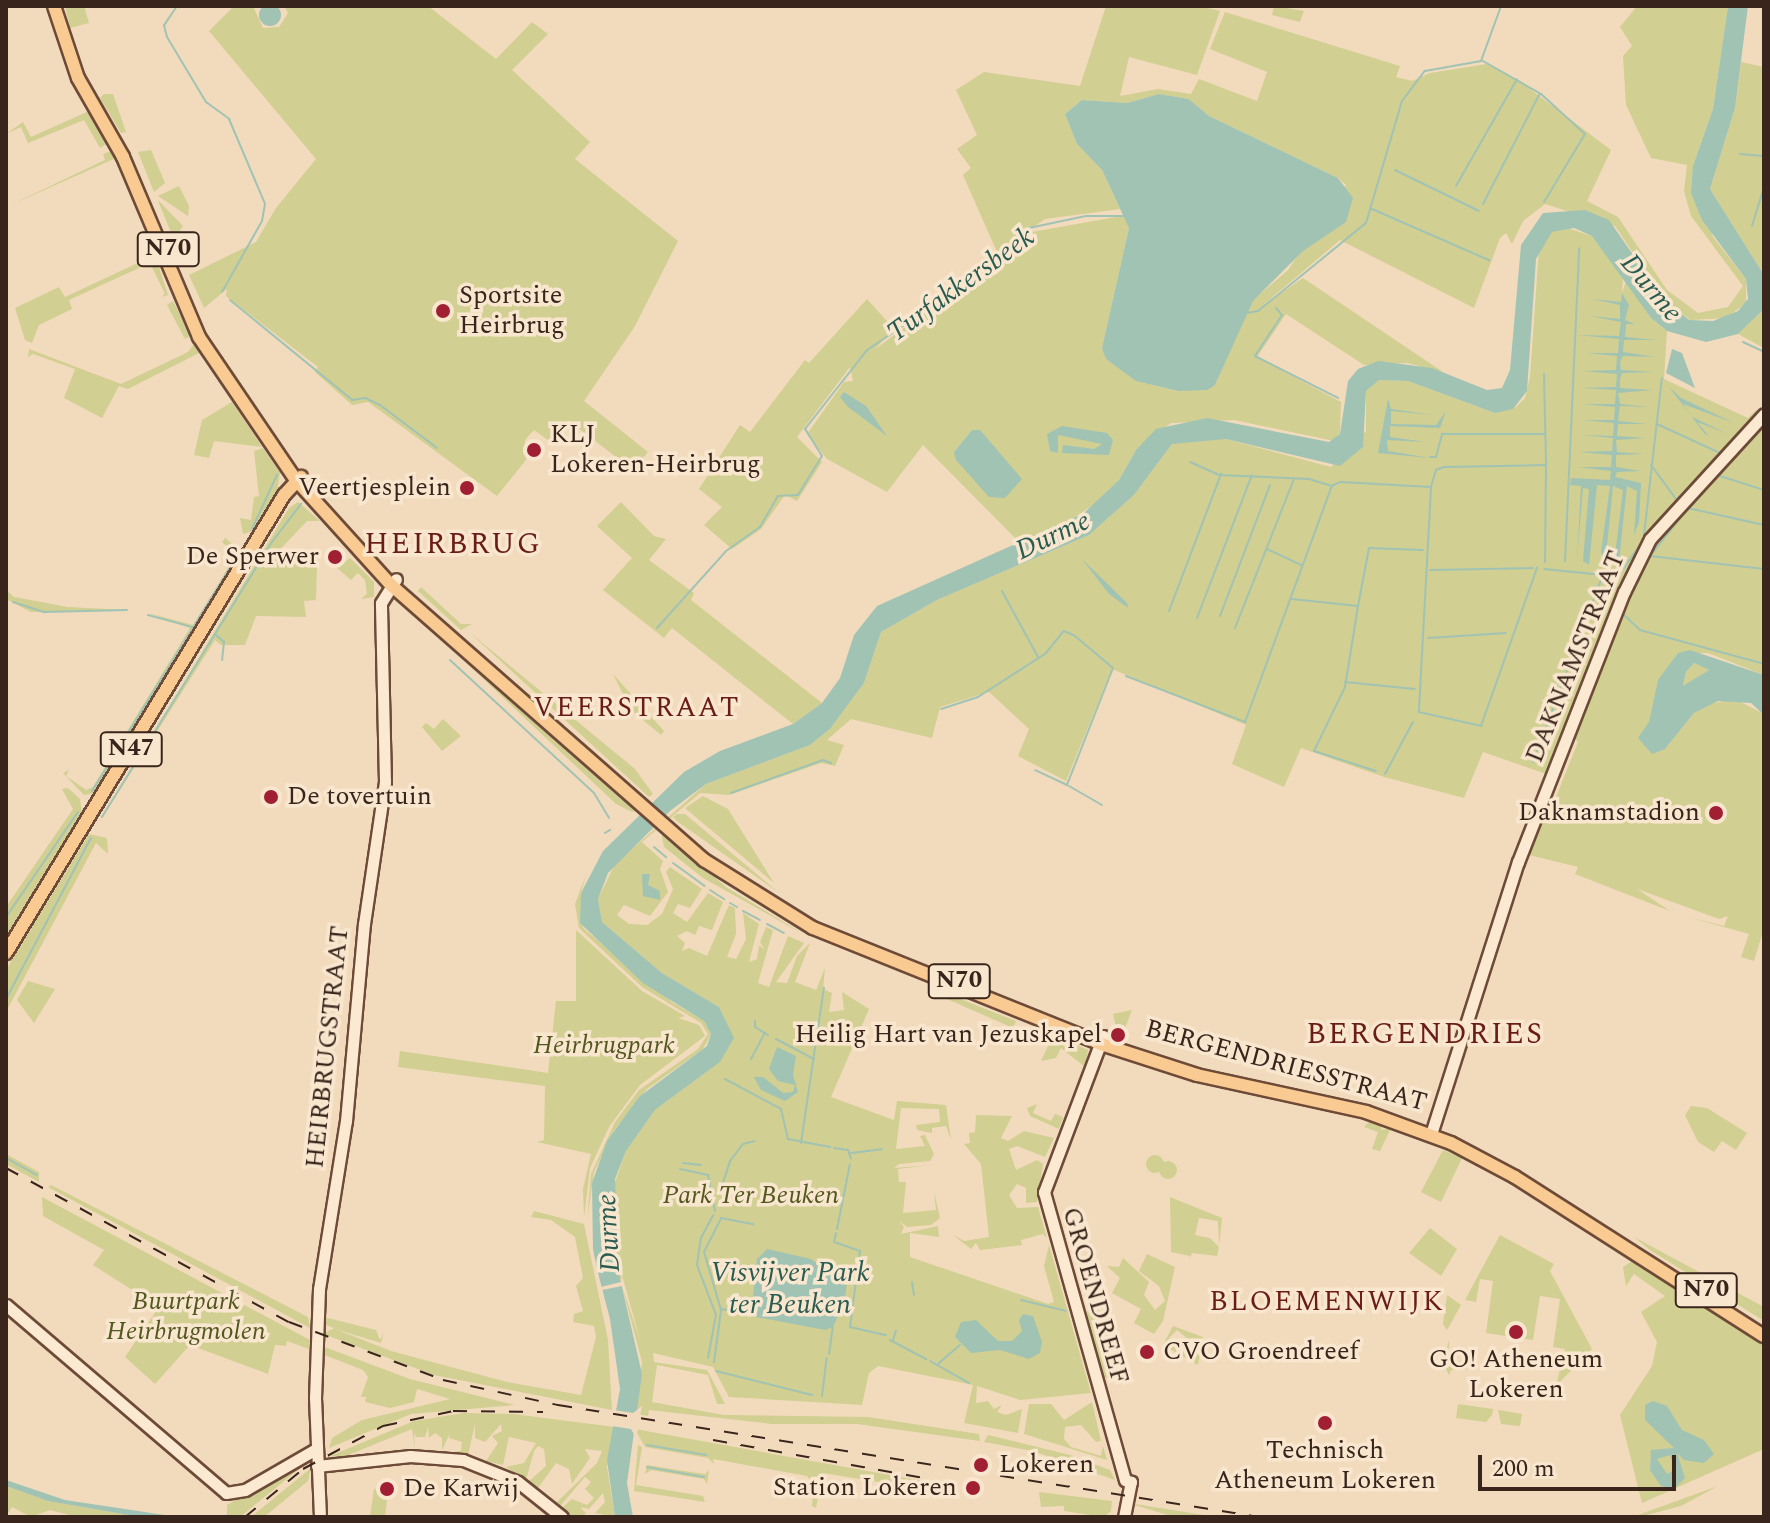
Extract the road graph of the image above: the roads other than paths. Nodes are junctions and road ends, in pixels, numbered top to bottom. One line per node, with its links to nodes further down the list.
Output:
1 (54, 6): 4 (main road, N70)
2 (63, 6): 4 (main road, N70)
3 (1764, 414): 9 (street, DAKNAMSTRAAT)
4 (302, 481): 5 (main road, N70); 5 (main road, N70); 7 (main road, N47)
5 (394, 582): 6 (main road, N70); 6 (main road, N70); 13 (street, HEIRBRUGSTRAAT)
6 (643, 803): 8 (main road, N70)
7 (6, 953)
8 (1102, 1040): 9 (main road, BERGENDRIESSTRAAT / N70); 17 (street, GROENDREEF)
9 (1432, 1131): 11 (main road, BERGENDRIESSTRAAT / N70); 12 (main road, BERGENDRIESSTRAAT / N70)
10 (6, 1305): 13 (street)
11 (1764, 1327)
12 (1764, 1336)
13 (316, 1449): 14 (street, HEIRBRUGSTRAAT)
14 (317, 1466): 15 (street, HEIRBRUGSTRAAT); 16 (street)
15 (320, 1517)
16 (562, 1517)
17 (1121, 1517)

